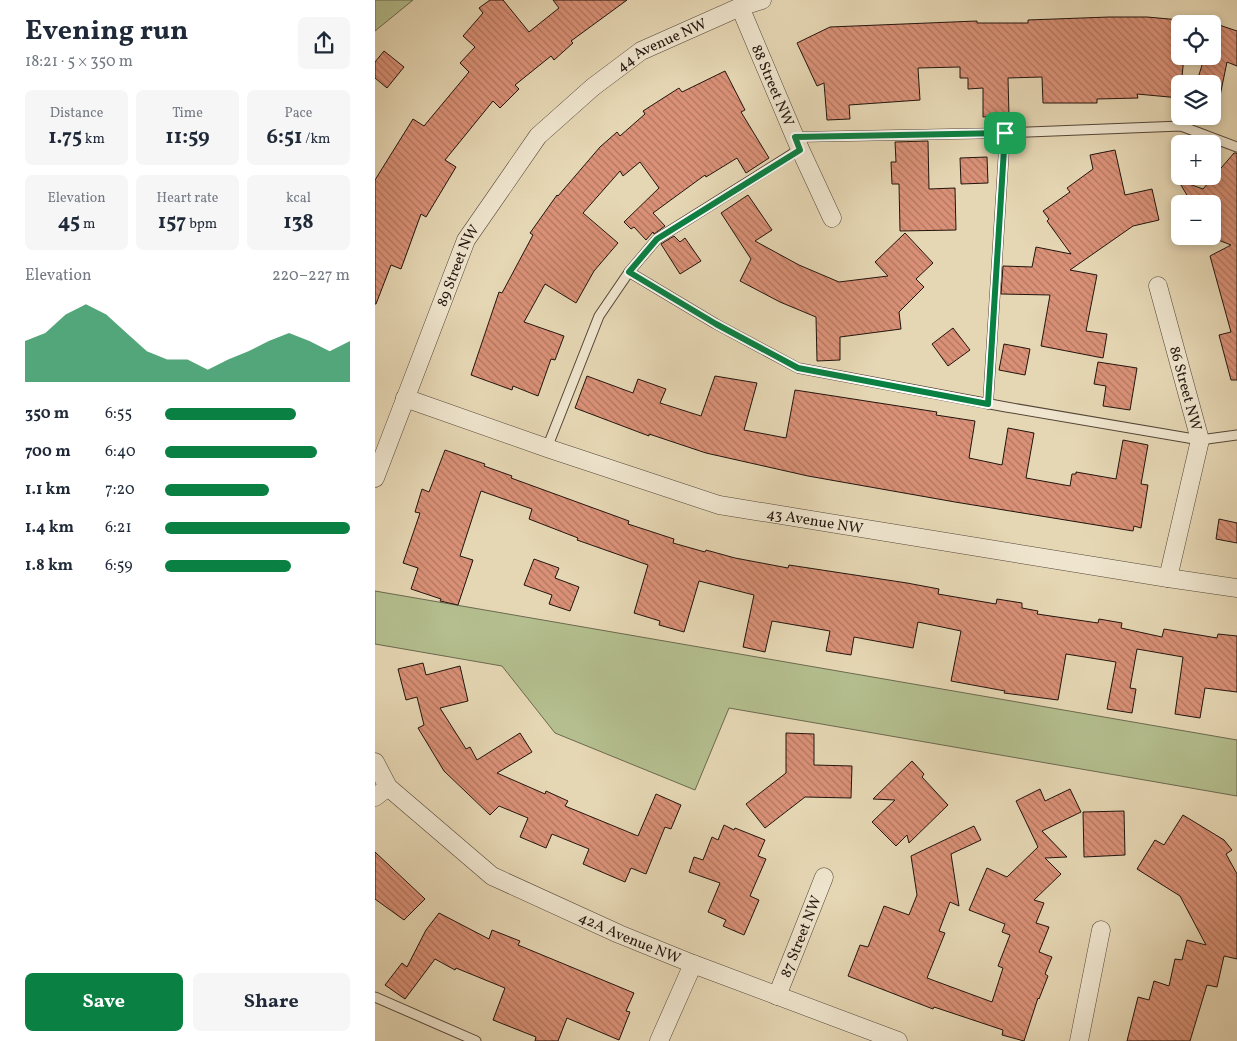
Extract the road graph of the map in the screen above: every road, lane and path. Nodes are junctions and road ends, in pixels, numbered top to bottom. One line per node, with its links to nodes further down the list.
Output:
1 (762, 0): 2 (street, 44 Avenue NW)
2 (740, 7): 3 (street, 44 Avenue NW); 5 (street, 88 Street NW)
3 (593, 88): 10 (street, 89 Street NW)
4 (1005, 133): 5 (lane); 6 (lane); 11 (lane)
5 (797, 143): 7 (street, 88 Street NW); 8 (lane)
6 (1237, 147)
7 (832, 218)
8 (629, 272): 11 (lane); 14 (lane)
9 (1158, 286): 13 (street, 86 Street NW)
10 (405, 398): 14 (street, 43 Avenue NW); 15 (street, 89 Street NW)
11 (988, 404): 13 (lane)
12 (1237, 435): 13 (lane)
13 (1200, 440): 16 (street, 86 Street NW)
14 (547, 448): 16 (street, 43 Avenue NW)
15 (375, 478)
16 (1168, 578): 17 (street, 43 Avenue NW)
17 (1237, 588)
18 (375, 762): 19 (street)
19 (381, 792): 22 (street, 42A Avenue NW)
20 (824, 877): 23 (street, 87 Street NW)
21 (1101, 930): 28 (street)
22 (693, 964): 23 (street, 42A Avenue NW); 26 (street)
23 (777, 996): 27 (street, 42A Avenue NW)
24 (375, 997): 25 (lane)
25 (476, 1041)
26 (659, 1041)
27 (897, 1041)
28 (1079, 1041)

